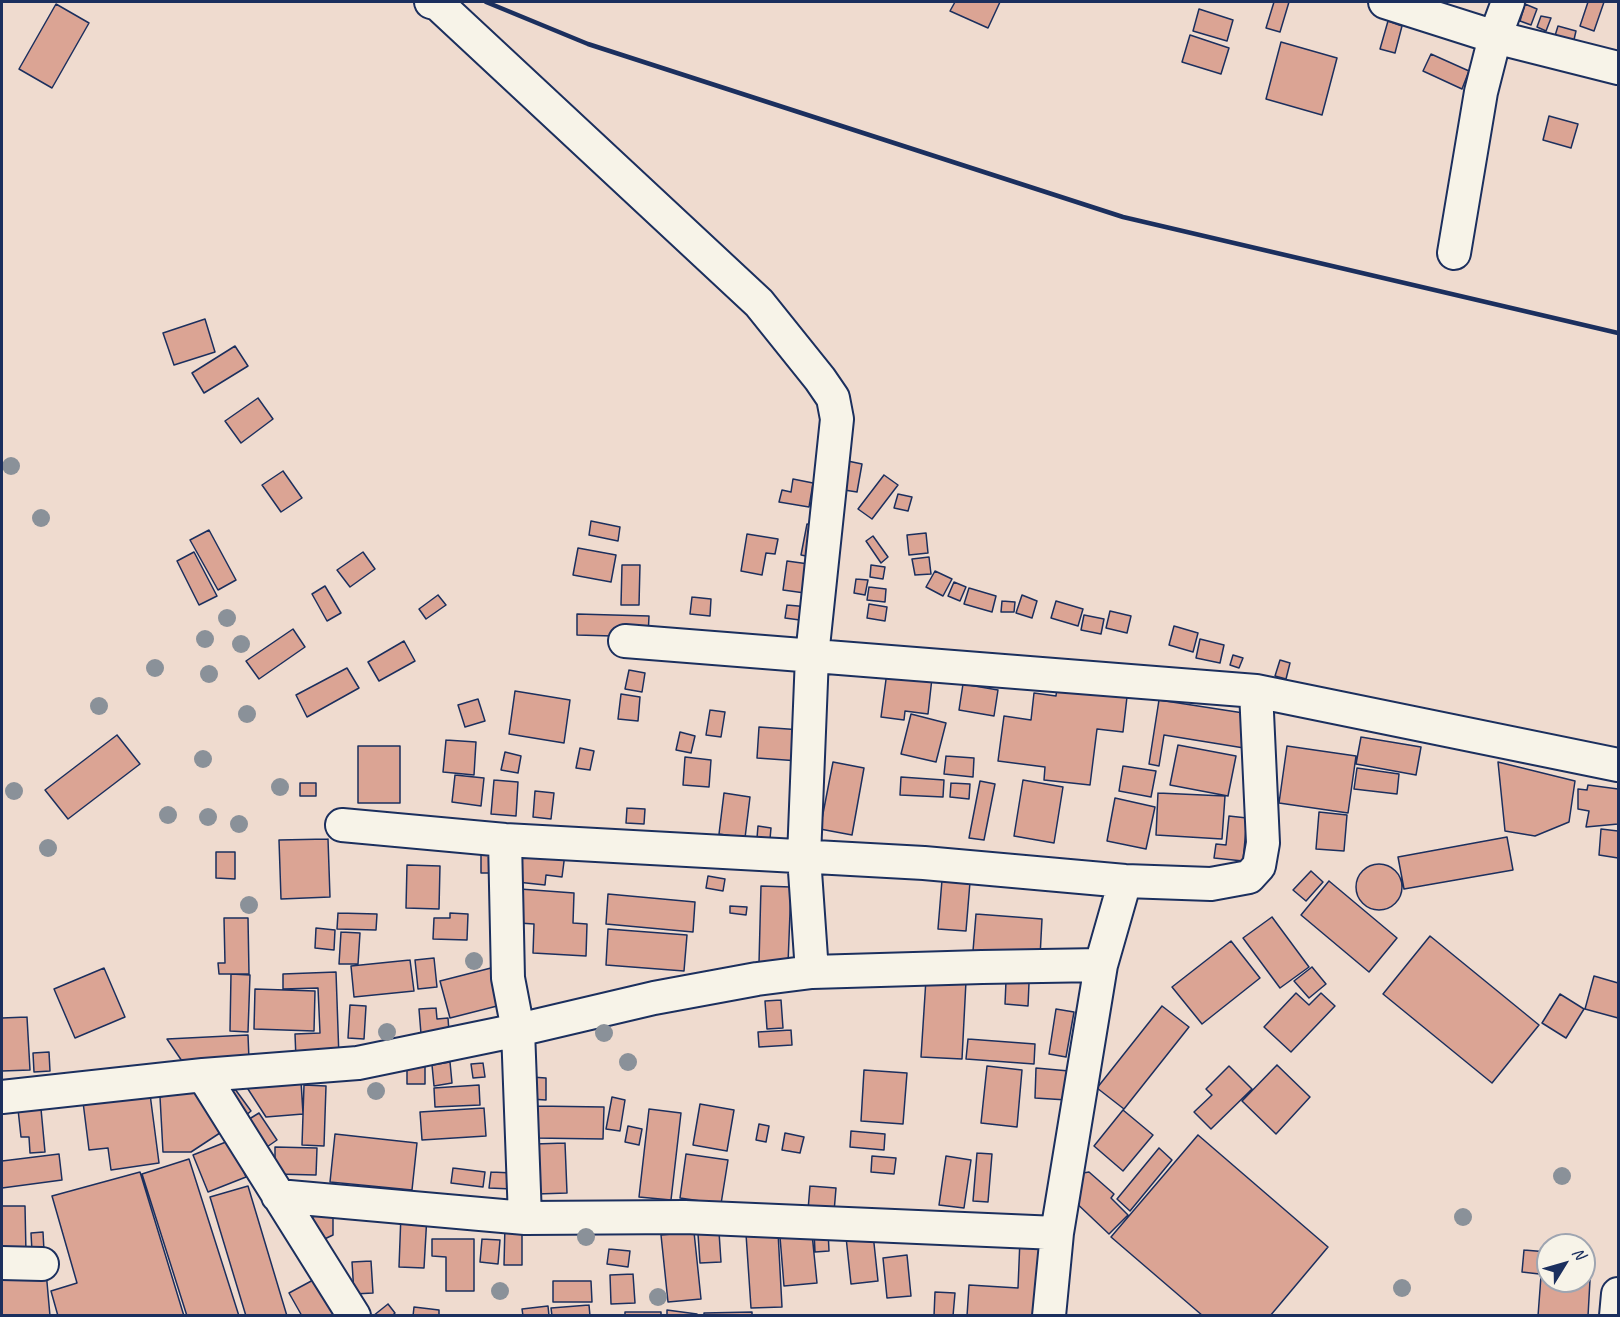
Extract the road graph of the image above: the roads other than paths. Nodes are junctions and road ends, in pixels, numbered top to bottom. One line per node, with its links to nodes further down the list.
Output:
1 (431, 2): 8 (street)
2 (1385, 2): 4 (street)
3 (1508, 2): 4 (street)
4 (1495, 37): 5 (street); 6 (street)
5 (1618, 68)
6 (1454, 254)
7 (625, 641): 8 (street)
8 (812, 656): 9 (street); 13 (street)
9 (1256, 691): 10 (street); 14 (street)
10 (1618, 765)
11 (342, 825): 12 (street)
12 (505, 840): 13 (street); 17 (street)
13 (804, 856): 14 (street); 16 (street)
14 (1125, 881): 15 (street)
15 (1101, 965): 16 (street); 22 (street)
16 (812, 972): 17 (street)
17 (518, 1030): 18 (street); 21 (street)
18 (203, 1075): 19 (street); 20 (street)
19 (2, 1096)
20 (278, 1196): 21 (street); 26 (street)
21 (525, 1218): 22 (street)
22 (1057, 1233): 27 (street)
23 (2, 1263): 24 (street)
24 (42, 1264)
25 (1618, 1294): 28 (street)
26 (354, 1316)
27 (1049, 1316)
28 (1616, 1316)

